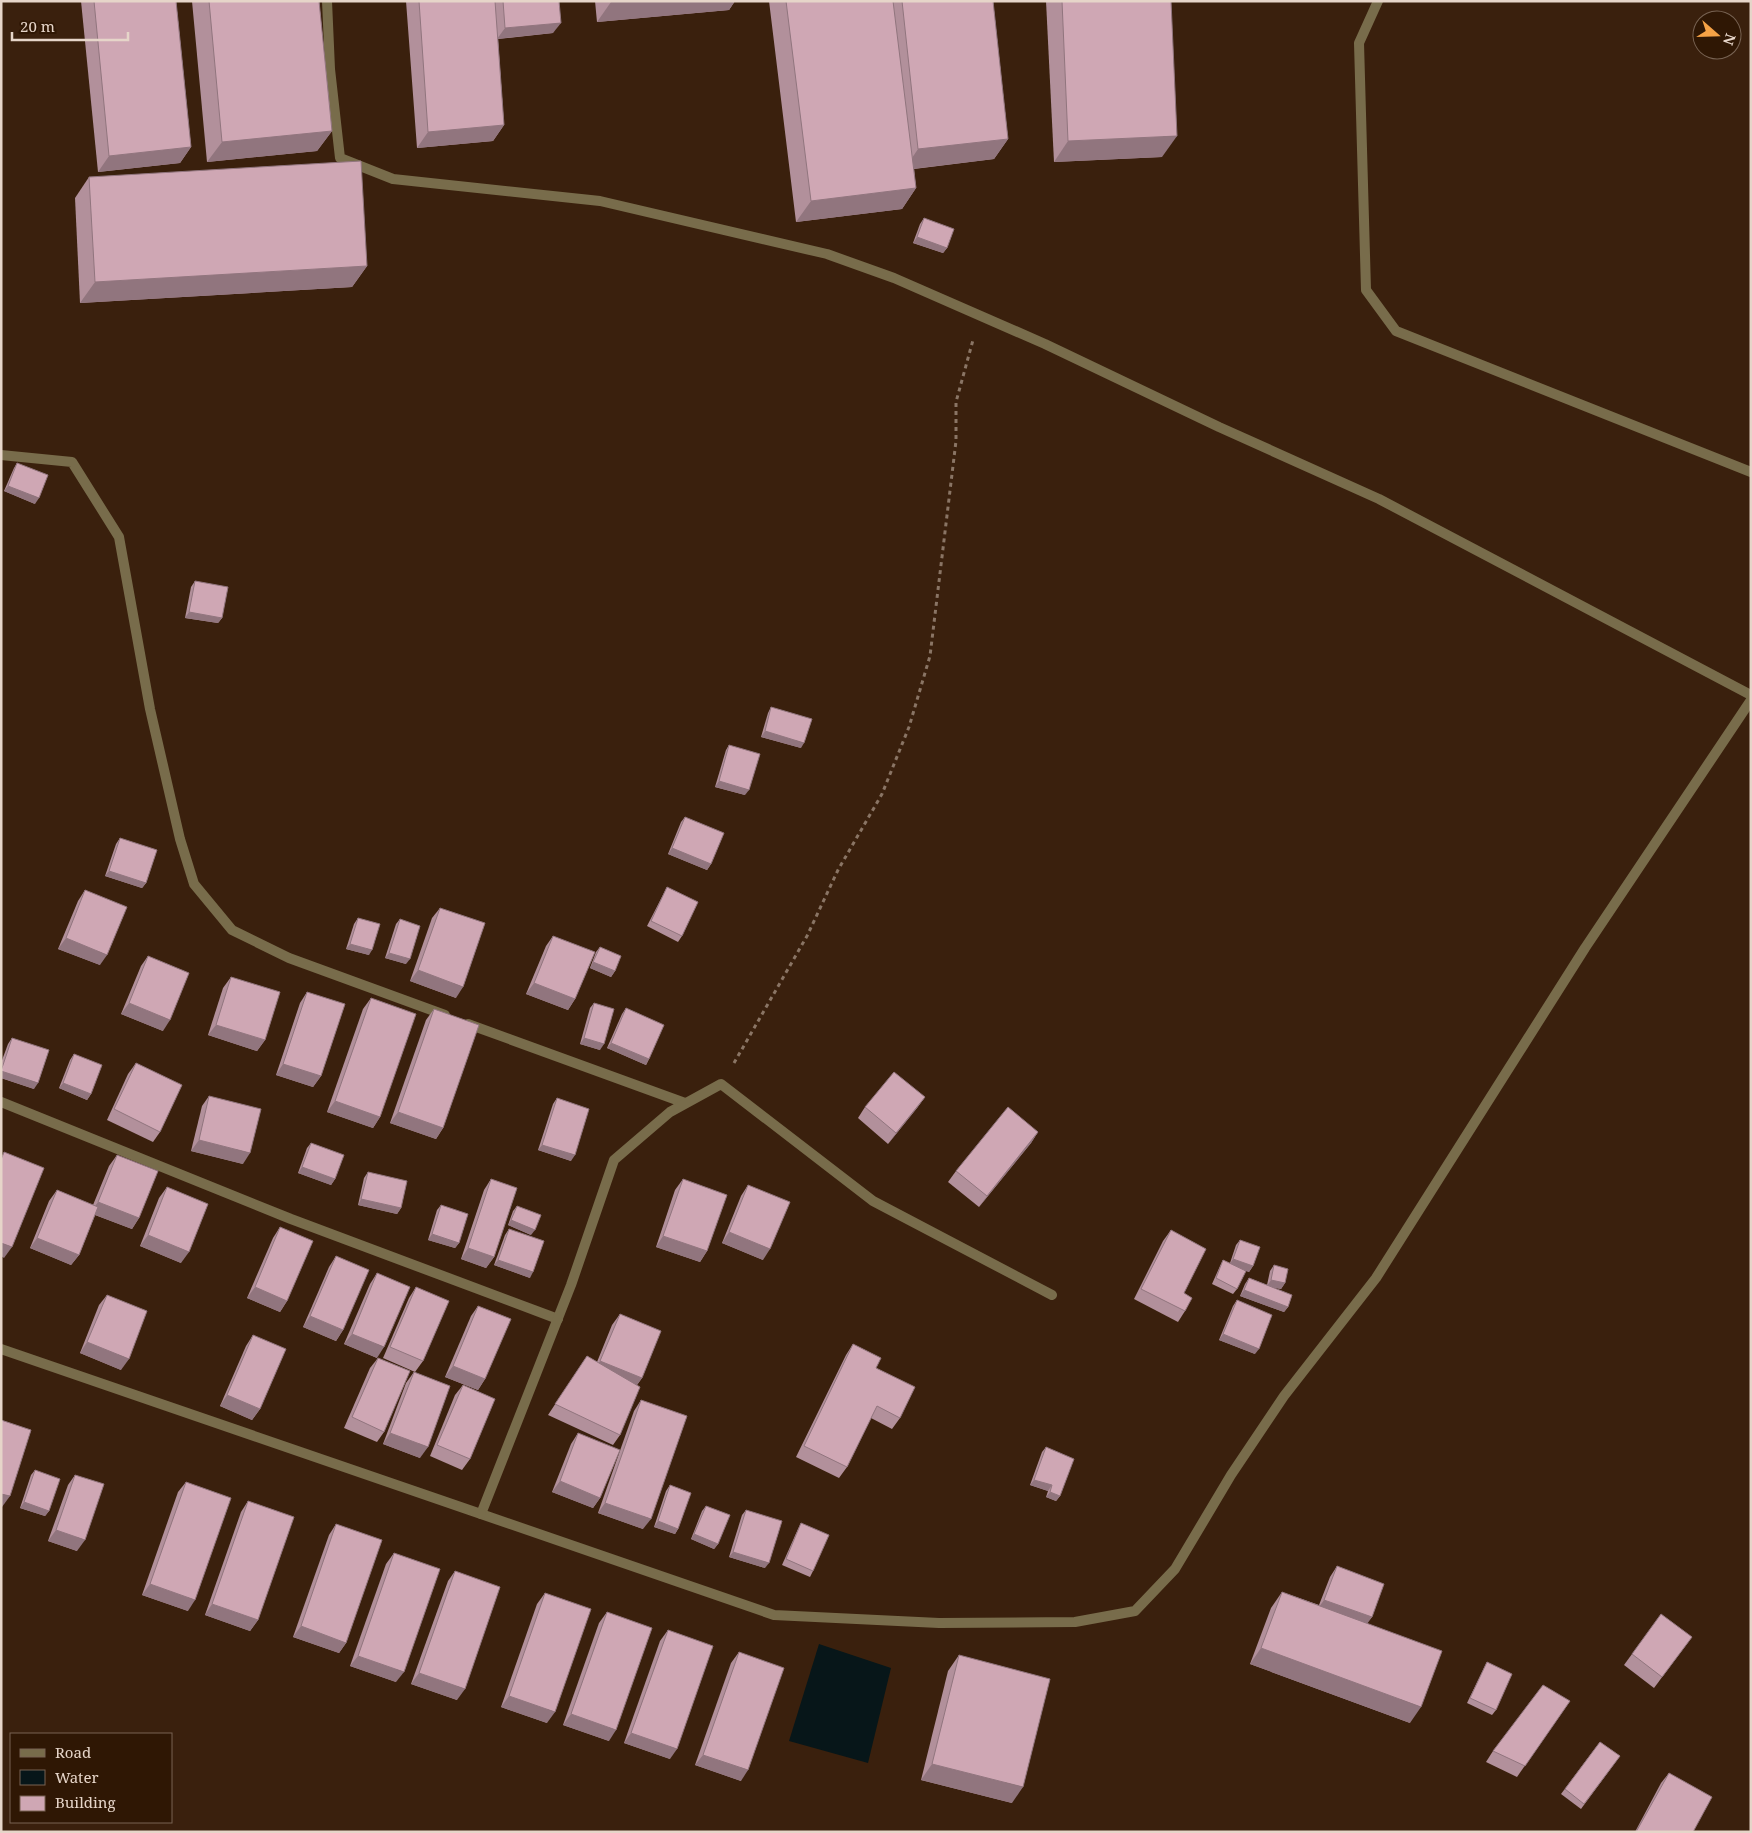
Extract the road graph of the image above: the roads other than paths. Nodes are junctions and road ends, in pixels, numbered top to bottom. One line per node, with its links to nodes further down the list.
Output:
1 (327, 1): 5 (street)
2 (1378, 1): 4 (street)
3 (1, 455): 8 (street)
4 (1751, 472)
5 (1751, 695)
6 (1751, 700): 12 (street)
7 (1, 1102): 10 (street)
8 (685, 1103): 9 (street); 10 (street)
9 (1052, 1295)
10 (558, 1319): 12 (street)
11 (1, 1349): 12 (street)
12 (480, 1514)

